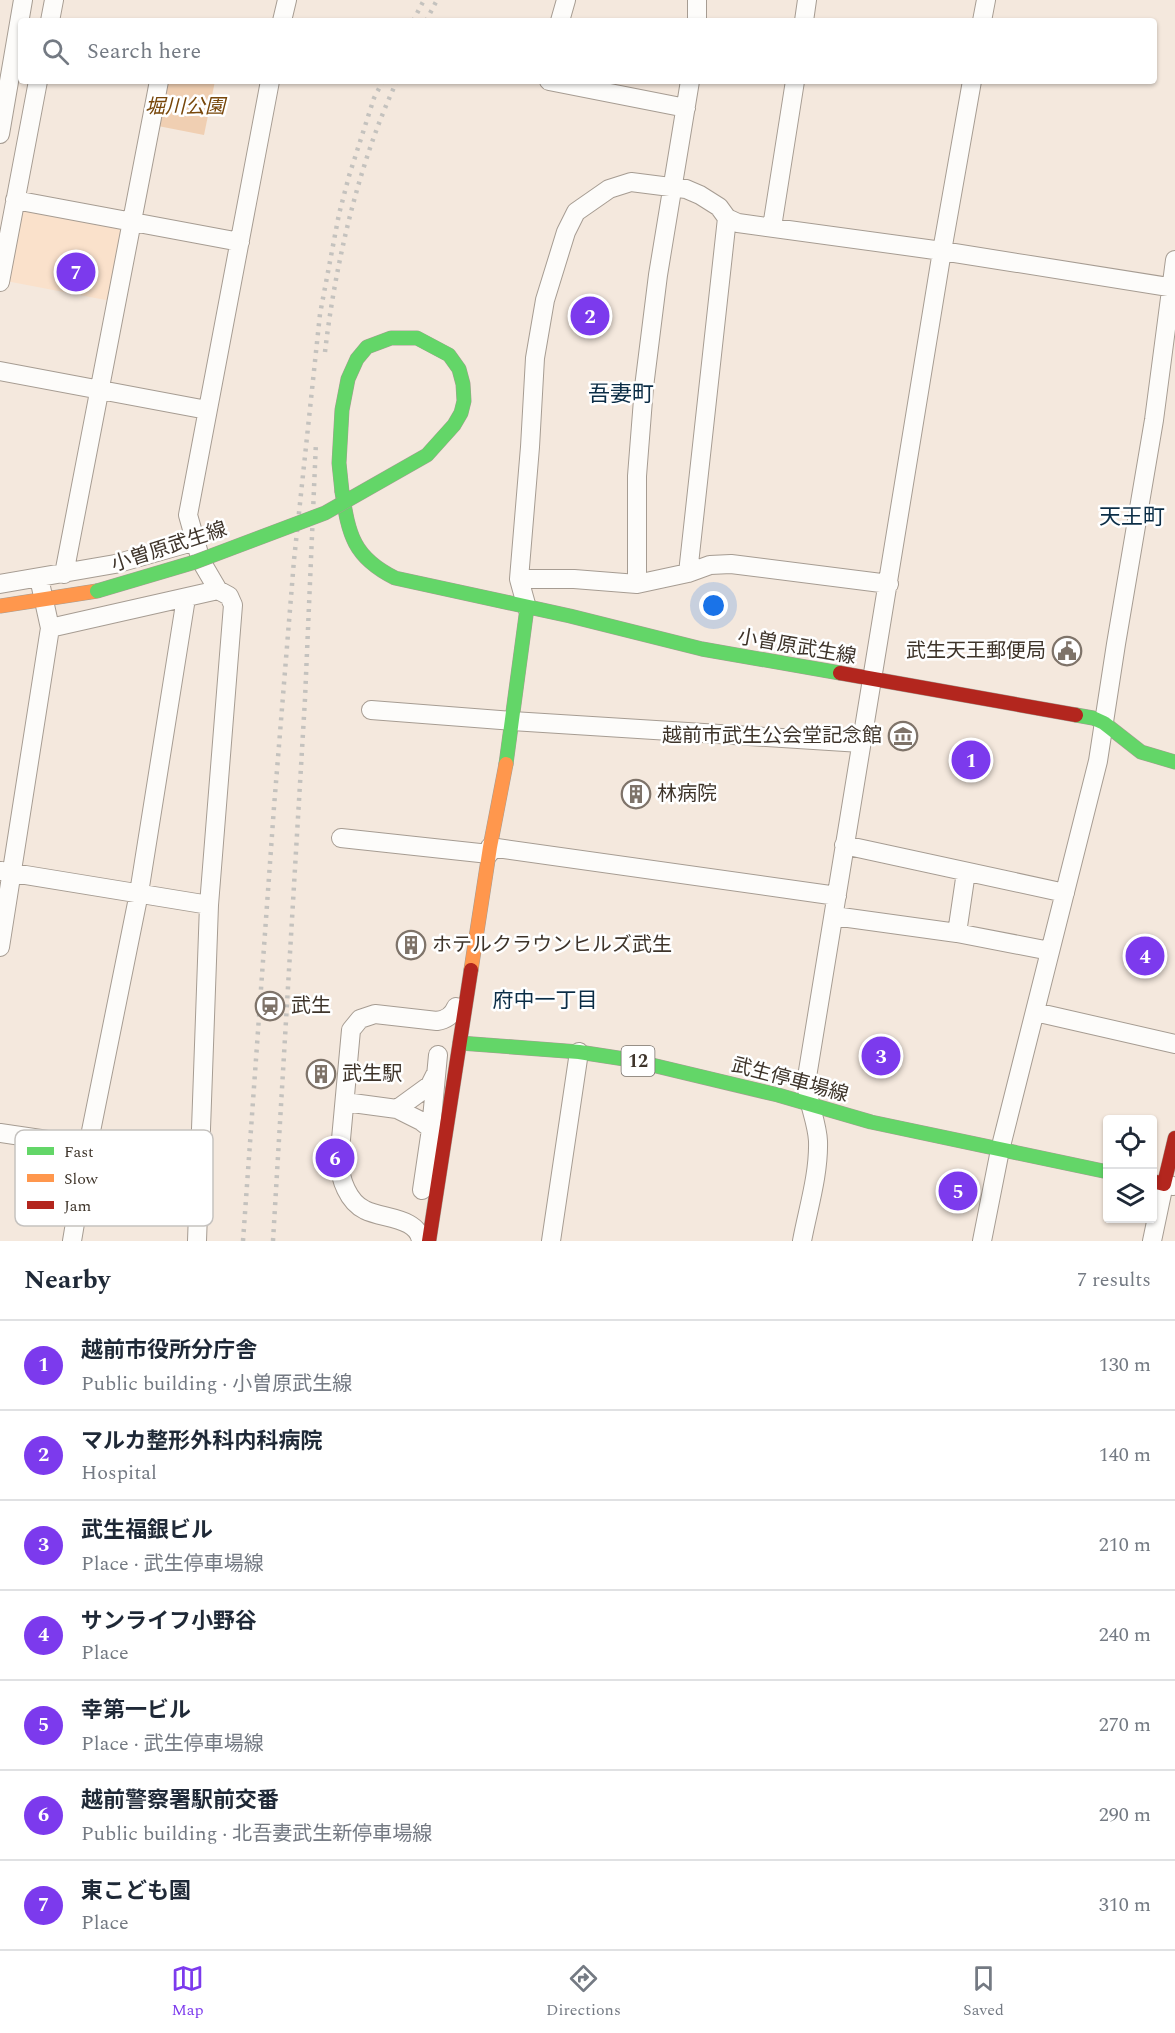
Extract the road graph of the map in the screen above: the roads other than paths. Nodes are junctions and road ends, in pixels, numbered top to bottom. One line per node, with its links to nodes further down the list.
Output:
1 (23, 0): 8 (street)
2 (54, 0): 9 (street)
3 (287, 0): 10 (street)
4 (566, 0): 11 (street)
5 (697, 0): 12 (street)
6 (807, 0): 13 (street)
7 (986, 0): 14 (street)
8 (20, 18)
9 (51, 18)
10 (283, 18)
11 (561, 18)
12 (697, 18)
13 (804, 18)
14 (983, 18)
15 (18, 29): 24 (street)
16 (37, 84): 26 (street)
17 (158, 84): 28 (street)
18 (269, 84): 30 (street)
19 (564, 84): 23 (street)
20 (690, 84): 23 (street)
21 (795, 84): 29 (street)
22 (971, 84): 31 (street)
23 (686, 108): 25 (street)
24 (0, 134)
25 (671, 187): 27 (street); 42 (street); 44 (street)
26 (15, 200): 28 (street); 33 (street)
27 (727, 218): 29 (street); 39 (street)
28 (132, 221): 30 (street); 36 (street)
29 (772, 227): 31 (street)
30 (240, 242): 37 (street)
31 (942, 251): 34 (street); 45 (street)
32 (1175, 260): 34 (street)
33 (0, 282)
34 (1174, 287): 55 (street)
35 (0, 371): 36 (street)
36 (100, 390): 37 (street); 40 (street)
37 (207, 410): 38 (street)
38 (196, 541): 40 (street); 46 (street)
39 (688, 573): 44 (street); 45 (street)
40 (64, 574): 41 (street)
41 (39, 578): 43 (street); 48 (street)
42 (519, 579): 44 (street); 50 (street)
43 (0, 584)
44 (637, 584)
45 (889, 584): 52 (street)
46 (218, 590): 47 (street); 66 (street)
47 (186, 598): 51 (street); 63 (street)
48 (45, 600): 49 (main road, 小曽原武生線); 50 (main road, 小曽原武生線, bridge); 51 (street)
49 (0, 606)
50 (527, 608): 52 (main road, 小曽原武生線); 54 (main road)
51 (50, 628): 61 (street)
52 (872, 679): 55 (main road, 小曽原武生線); 56 (street)
53 (371, 710): 54 (street)
54 (512, 721): 56 (street); 60 (main road)
55 (1104, 723): 57 (main road, 小曽原武生線); 64 (street)
56 (861, 743): 59 (street)
57 (1175, 762)
58 (341, 838): 60 (street)
59 (844, 845): 62 (street); 65 (street)
60 (490, 850): 65 (street); 73 (main road)
61 (6, 872): 63 (street); 69 (street)
62 (966, 872): 64 (street); 68 (street)
63 (139, 893): 66 (street); 81 (street)
64 (1065, 893): 70 (street)
65 (837, 896): 67 (street)
66 (209, 905): 82 (street)
67 (834, 916): 68 (street); 79 (street)
68 (957, 933): 70 (street)
69 (0, 947)
70 (1050, 951): 72 (street)
71 (456, 1007): 78 (street)
72 (1035, 1012): 74 (street); 87 (street)
73 (460, 1043): 75 (main road, 武生停車場線 / 12); 96 (main road)
74 (1175, 1044)
75 (579, 1052): 79 (main road, 武生停車場線 / 12); 97 (street)
76 (438, 1055): 77 (street)
77 (436, 1074): 80 (street); 83 (street)
78 (345, 1102): 80 (street); 95 (street)
79 (812, 1105): 87 (main road, 武生停車場線 / 12); 98 (street)
80 (397, 1109): 83 (street)
81 (91, 1130)
82 (201, 1130)
83 (431, 1130): 90 (street)
84 (0, 1133): 85 (street)
85 (15, 1135)
86 (1175, 1138): 89 (main road)
87 (1000, 1150): 88 (main road, 武生停車場線 / 12); 99 (street)
88 (1103, 1171)
89 (1164, 1184): 100 (street)
90 (422, 1190)
91 (75, 1226): 93 (street)
92 (198, 1226): 94 (street)
93 (72, 1241)
94 (197, 1241)
95 (421, 1241)
96 (429, 1241)
97 (551, 1241)
98 (802, 1241)
99 (982, 1241)
100 (1152, 1241)

